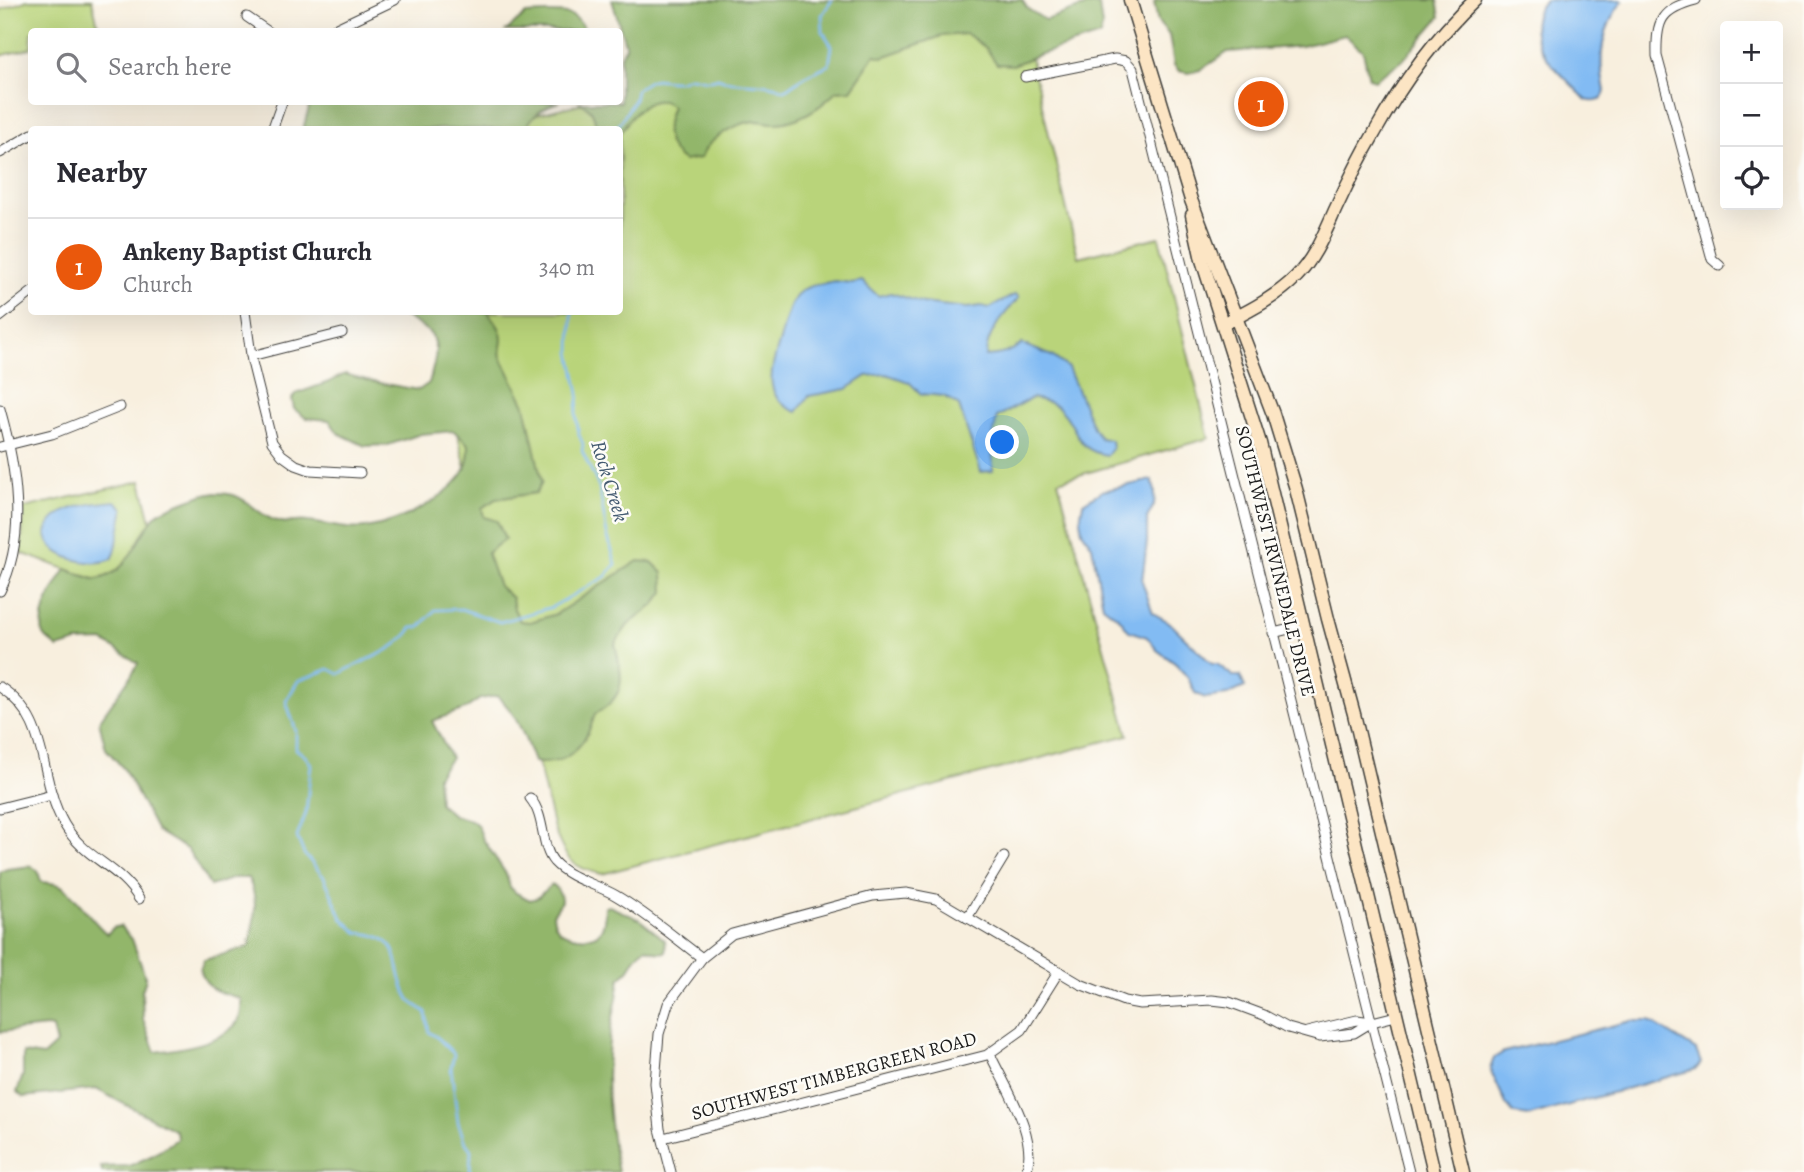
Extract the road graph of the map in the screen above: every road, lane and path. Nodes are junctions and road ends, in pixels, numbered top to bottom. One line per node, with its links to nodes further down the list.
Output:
1 (395, 0): 7 (street)
2 (1130, 0): 13 (main road, SOUTHWEST IRVINEDALE DRIVE)
3 (1475, 0): 18 (main road)
4 (1696, 0): 14 (street)
5 (247, 17): 6 (street)
6 (263, 28)
7 (336, 28)
8 (1025, 78): 28 (street, SOUTHWEST IRVINEDALE DRIVE)
9 (281, 105): 10 (street)
10 (273, 126)
11 (28, 136): 12 (street)
12 (0, 153)
13 (1191, 200): 18 (main road, SOUTHWEST IRVINEDALE DRIVE); 19 (main road, SOUTHWEST IRVINEDALE DRIVE)
14 (1720, 266)
15 (28, 295): 17 (street)
16 (245, 315): 21 (street)
17 (0, 317)
18 (1236, 318): 19 (main road); 46 (main road, SOUTHWEST IRVINEDALE DRIVE)
19 (1222, 324): 27 (main road, SOUTHWEST IRVINEDALE DRIVE)
20 (342, 333): 21 (street)
21 (251, 356): 25 (street)
22 (120, 407): 24 (street)
23 (0, 409): 24 (street)
24 (5, 446): 26 (street)
25 (360, 473)
26 (0, 590)
27 (1302, 626): 28 (street); 38 (main road, SOUTHWEST IRVINEDALE DRIVE)
28 (1273, 633): 39 (street, SOUTHWEST IRVINEDALE DRIVE)
29 (0, 687): 30 (street)
30 (52, 795): 32 (street); 34 (street)
31 (530, 798): 36 (street)
32 (0, 808)
33 (1004, 857): 35 (street)
34 (139, 899)
35 (967, 918): 36 (street); 37 (street)
36 (702, 958): 41 (street)
37 (1059, 971): 39 (street); 40 (street, SOUTHWEST TIMBERGREEN ROAD)
38 (1396, 1016): 39 (street); 45 (main road, SOUTHWEST IRVINEDALE DRIVE)
39 (1372, 1022): 44 (street, SOUTHWEST IRVINEDALE DRIVE)
40 (990, 1054): 41 (street, SOUTHWEST TIMBERGREEN ROAD); 43 (street)
41 (663, 1138): 42 (street)
42 (671, 1172)
43 (1026, 1172)
44 (1409, 1172)
45 (1434, 1172)
46 (1463, 1172)

